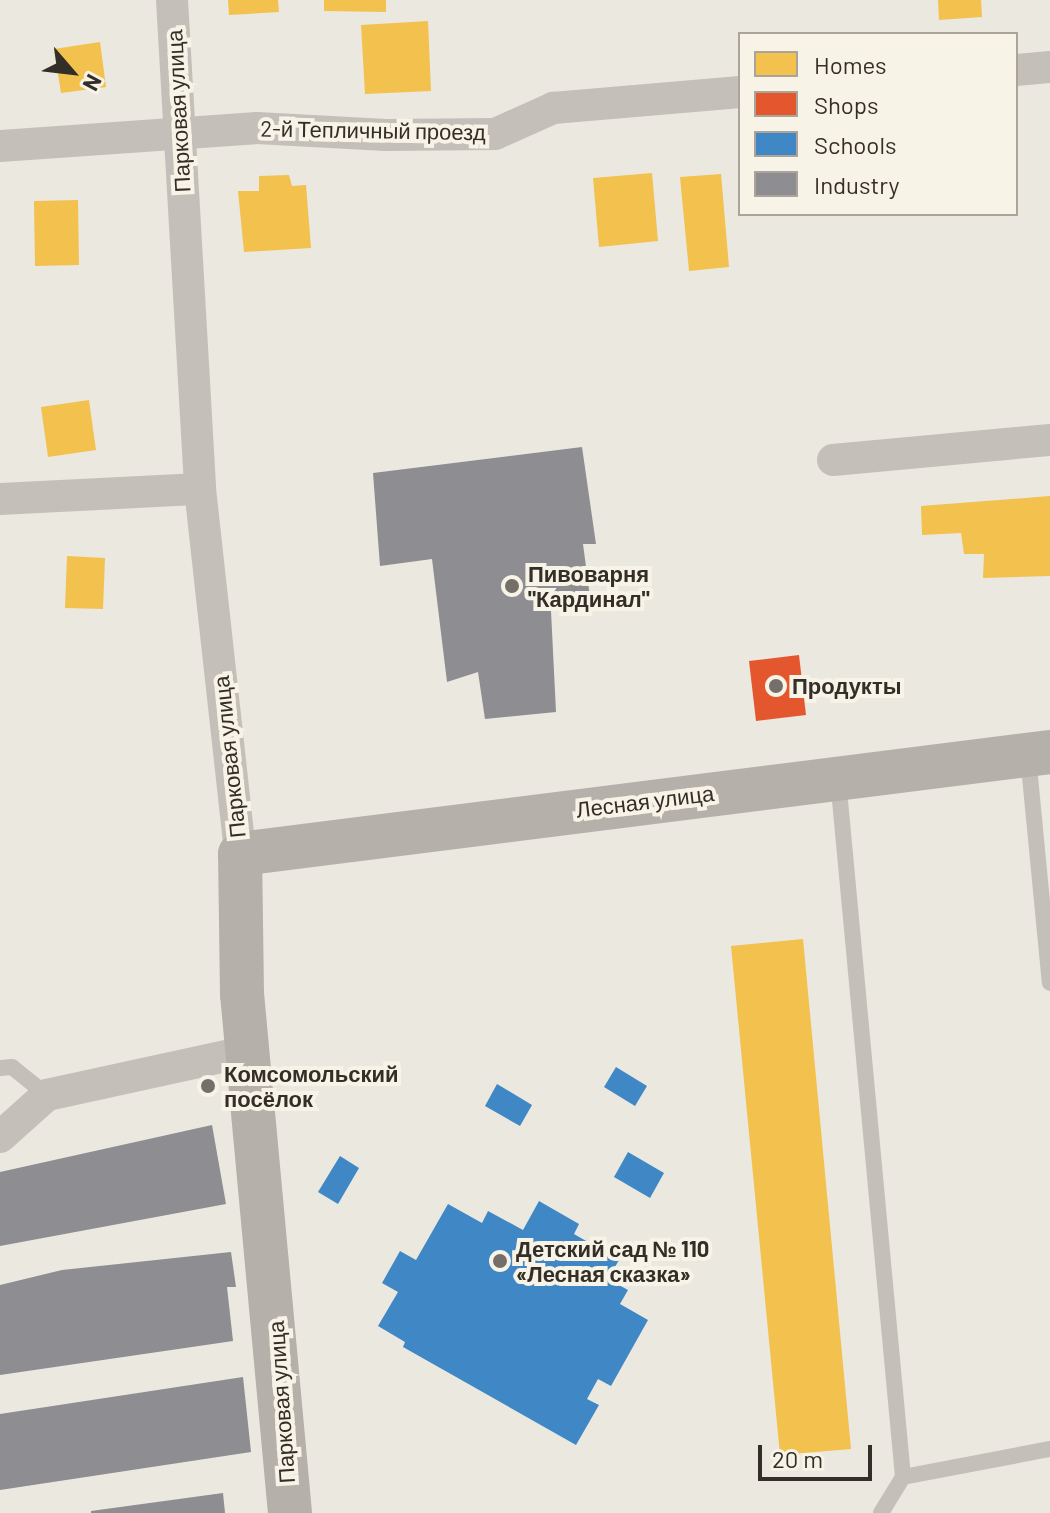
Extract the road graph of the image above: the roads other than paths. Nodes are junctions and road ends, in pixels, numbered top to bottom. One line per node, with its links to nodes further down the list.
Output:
1 (172, 0): 5 (street, Парковая улица)
2 (1050, 67): 3 (street)
3 (1018, 70)
4 (738, 92): 5 (street, 2-й Тепличный проезд)
5 (179, 131): 6 (street, 2-й Тепличный проезд); 9 (street, Парковая улица)
6 (0, 146)
7 (1050, 440): 8 (street)
8 (833, 460)
9 (200, 489): 10 (street); 13 (street, Парковая улица)
10 (0, 499)
11 (1039, 753): 12 (street, Лесная улица); 14 (lane)
12 (838, 777): 13 (street, Лесная улица); 20 (lane)
13 (240, 854): 15 (street, Парковая улица)
14 (1050, 983)
15 (248, 1051): 17 (street); 21 (street, Парковая улица)
16 (0, 1068): 17 (lane)
17 (47, 1095): 18 (street)
18 (0, 1137)
19 (1050, 1449): 20 (lane)
20 (903, 1477): 22 (lane)
21 (290, 1513)
22 (881, 1513)

